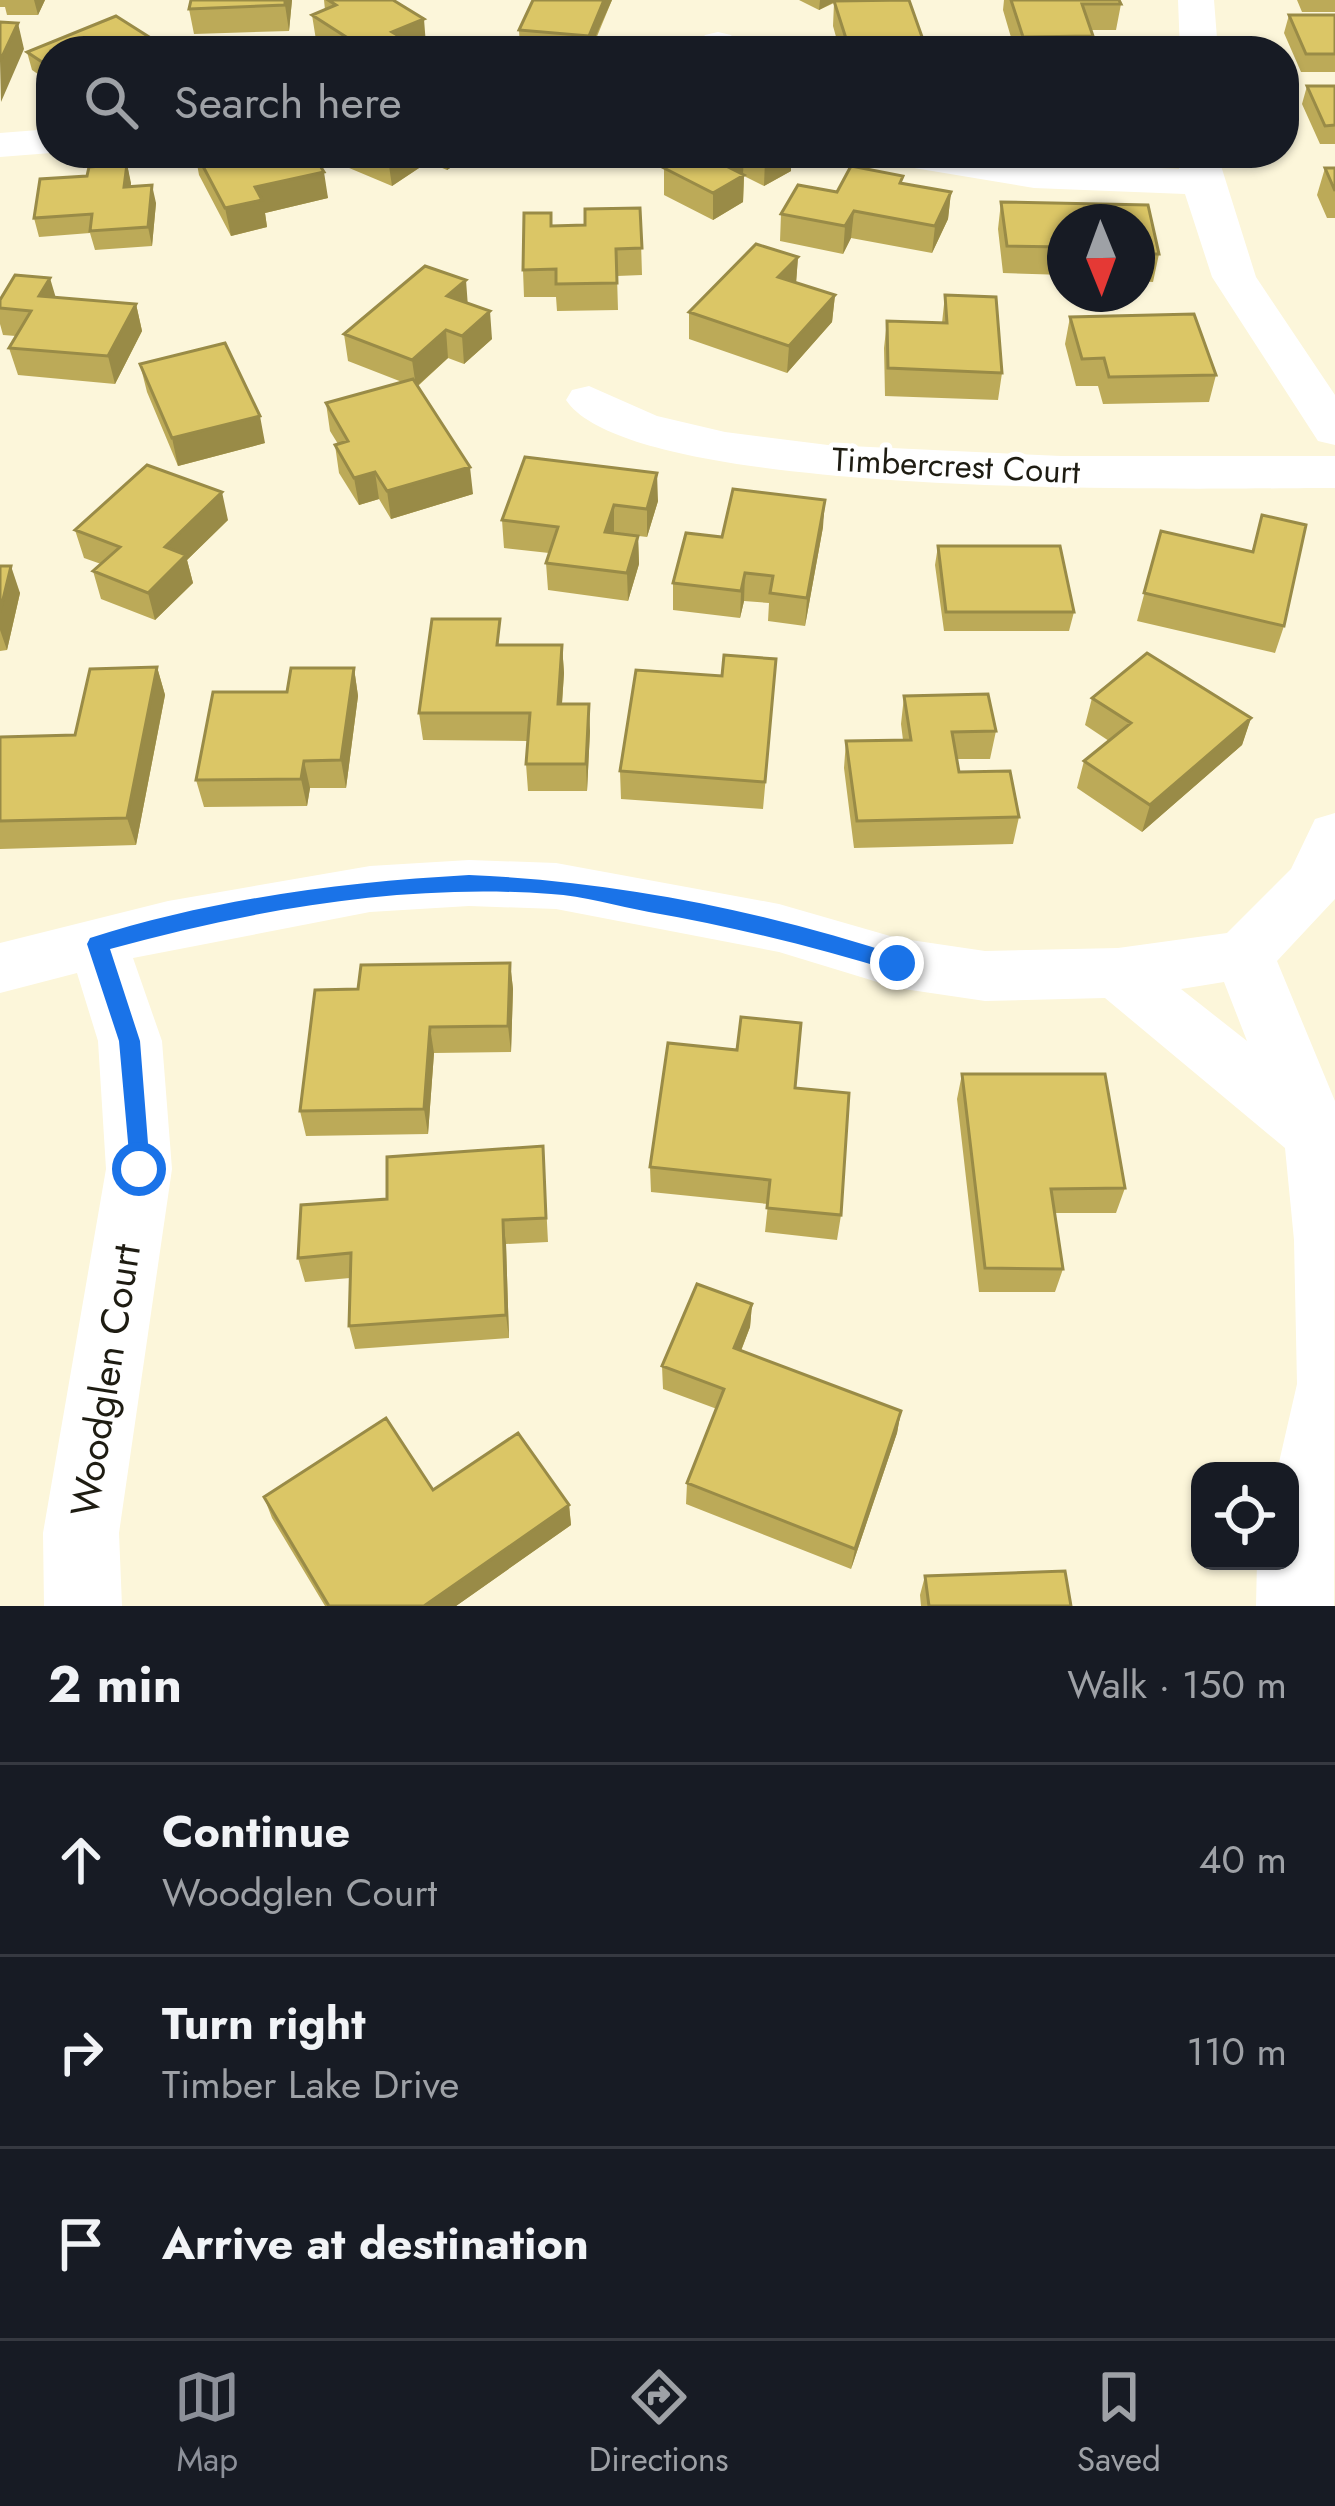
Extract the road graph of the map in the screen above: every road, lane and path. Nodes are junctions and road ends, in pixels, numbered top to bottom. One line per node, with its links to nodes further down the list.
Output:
1 (1196, 0): 2 (street)
2 (1198, 36)
3 (36, 142): 4 (street)
4 (0, 145)
5 (986, 168): 6 (street)
6 (1200, 168): 8 (street)
7 (589, 400): 9 (street, Timbercrest Court)
8 (1335, 430)
9 (1335, 472)
10 (1335, 835): 12 (street)
11 (98, 944): 13 (street); 14 (street); 16 (street, Woodglen Court)
12 (1244, 955): 14 (street); 15 (street)
13 (0, 968)
14 (1118, 973): 15 (street)
15 (1317, 1136): 17 (street)
16 (83, 1606)
17 (1295, 1606)

